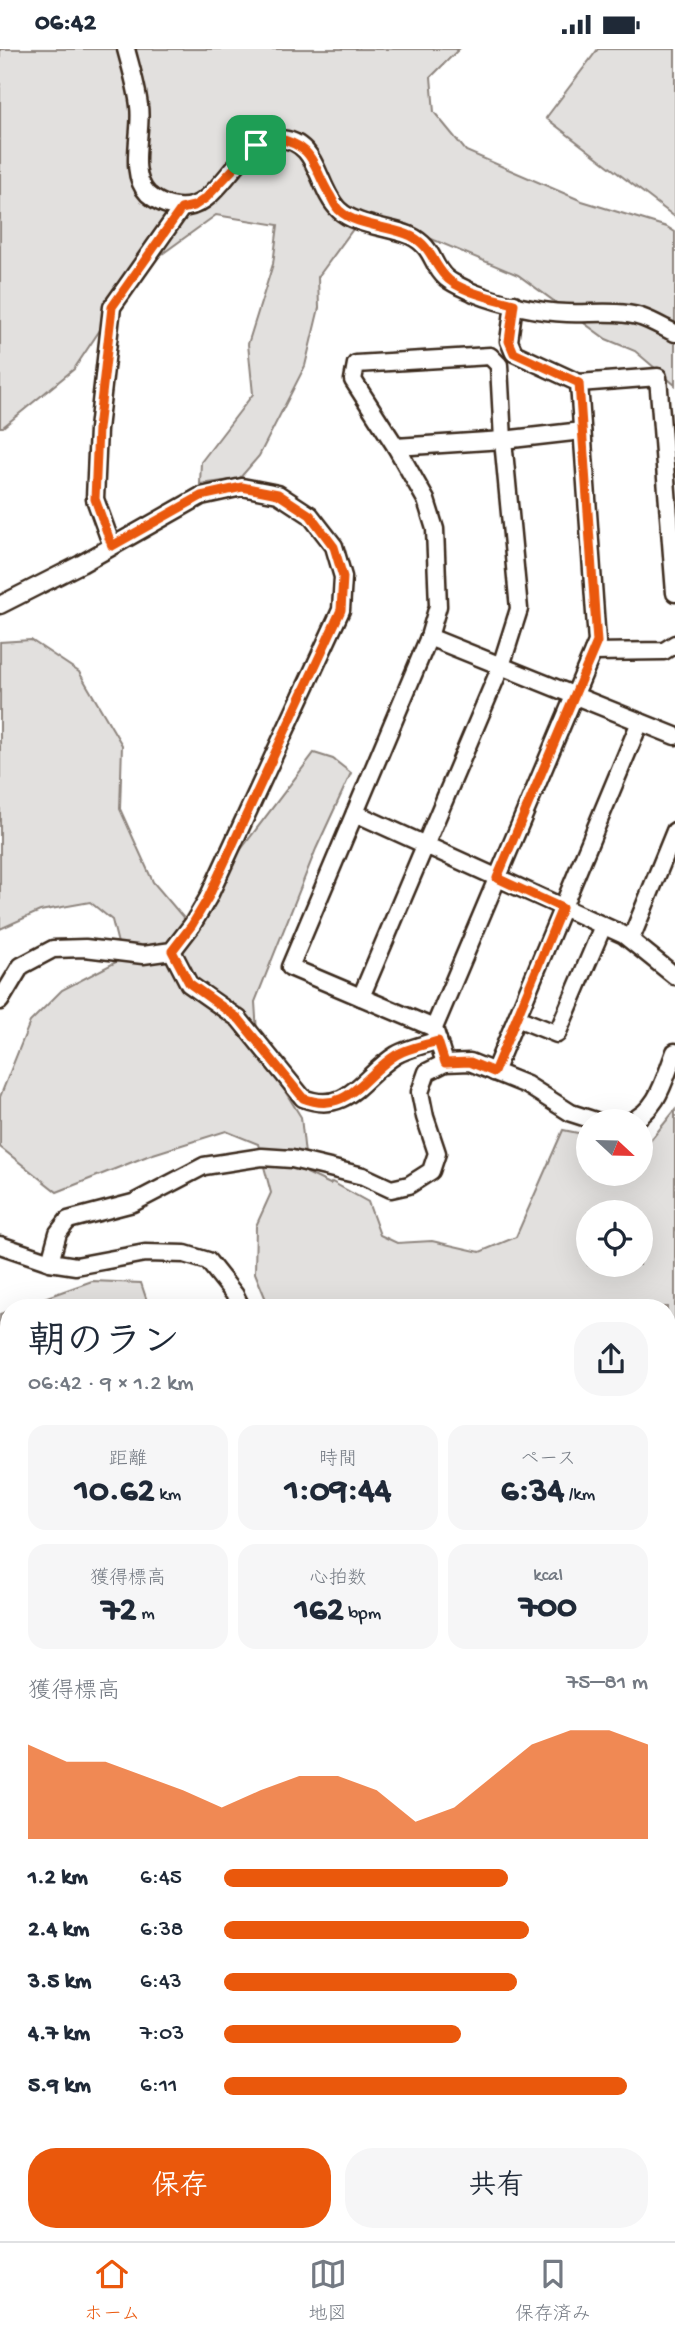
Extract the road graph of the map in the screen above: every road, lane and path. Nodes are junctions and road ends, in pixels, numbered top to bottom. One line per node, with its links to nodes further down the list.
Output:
1 (126, 49): 2 (street)
2 (181, 209): 3 (street); 9 (street)
3 (514, 304): 4 (street); 5 (street)
4 (675, 333)
5 (579, 383): 6 (street); 10 (street)
6 (582, 431): 7 (street); 14 (street)
7 (503, 440): 8 (street); 8 (street); 15 (street)
8 (396, 447): 12 (street)
9 (112, 546): 11 (street); 26 (street)
10 (675, 593)
11 (0, 604)
12 (429, 637): 15 (street); 19 (street)
13 (675, 644): 14 (street)
14 (593, 652): 16 (street)
15 (501, 666): 16 (street); 21 (street)
16 (574, 695): 17 (street); 22 (street)
17 (640, 722): 18 (street); 23 (street)
18 (675, 736)
19 (355, 813): 21 (street); 28 (street)
20 (675, 831): 25 (street)
21 (424, 845): 22 (street); 28 (street)
22 (497, 878): 23 (street); 31 (street)
23 (562, 908): 24 (street); 30 (street)
24 (603, 926): 25 (street); 30 (street)
25 (631, 939): 27 (street)
26 (172, 951): 29 (street); 31 (street)
27 (675, 975)
28 (361, 997): 31 (street)
29 (0, 1001)
30 (517, 1018): 34 (street)
31 (436, 1034): 33 (street)
32 (675, 1052): 35 (street)
33 (445, 1063): 34 (street); 38 (street)
34 (494, 1072): 36 (street)
35 (650, 1109)
36 (576, 1115)
37 (0, 1245): 38 (street)
38 (50, 1262): 39 (street)
39 (236, 1299)

